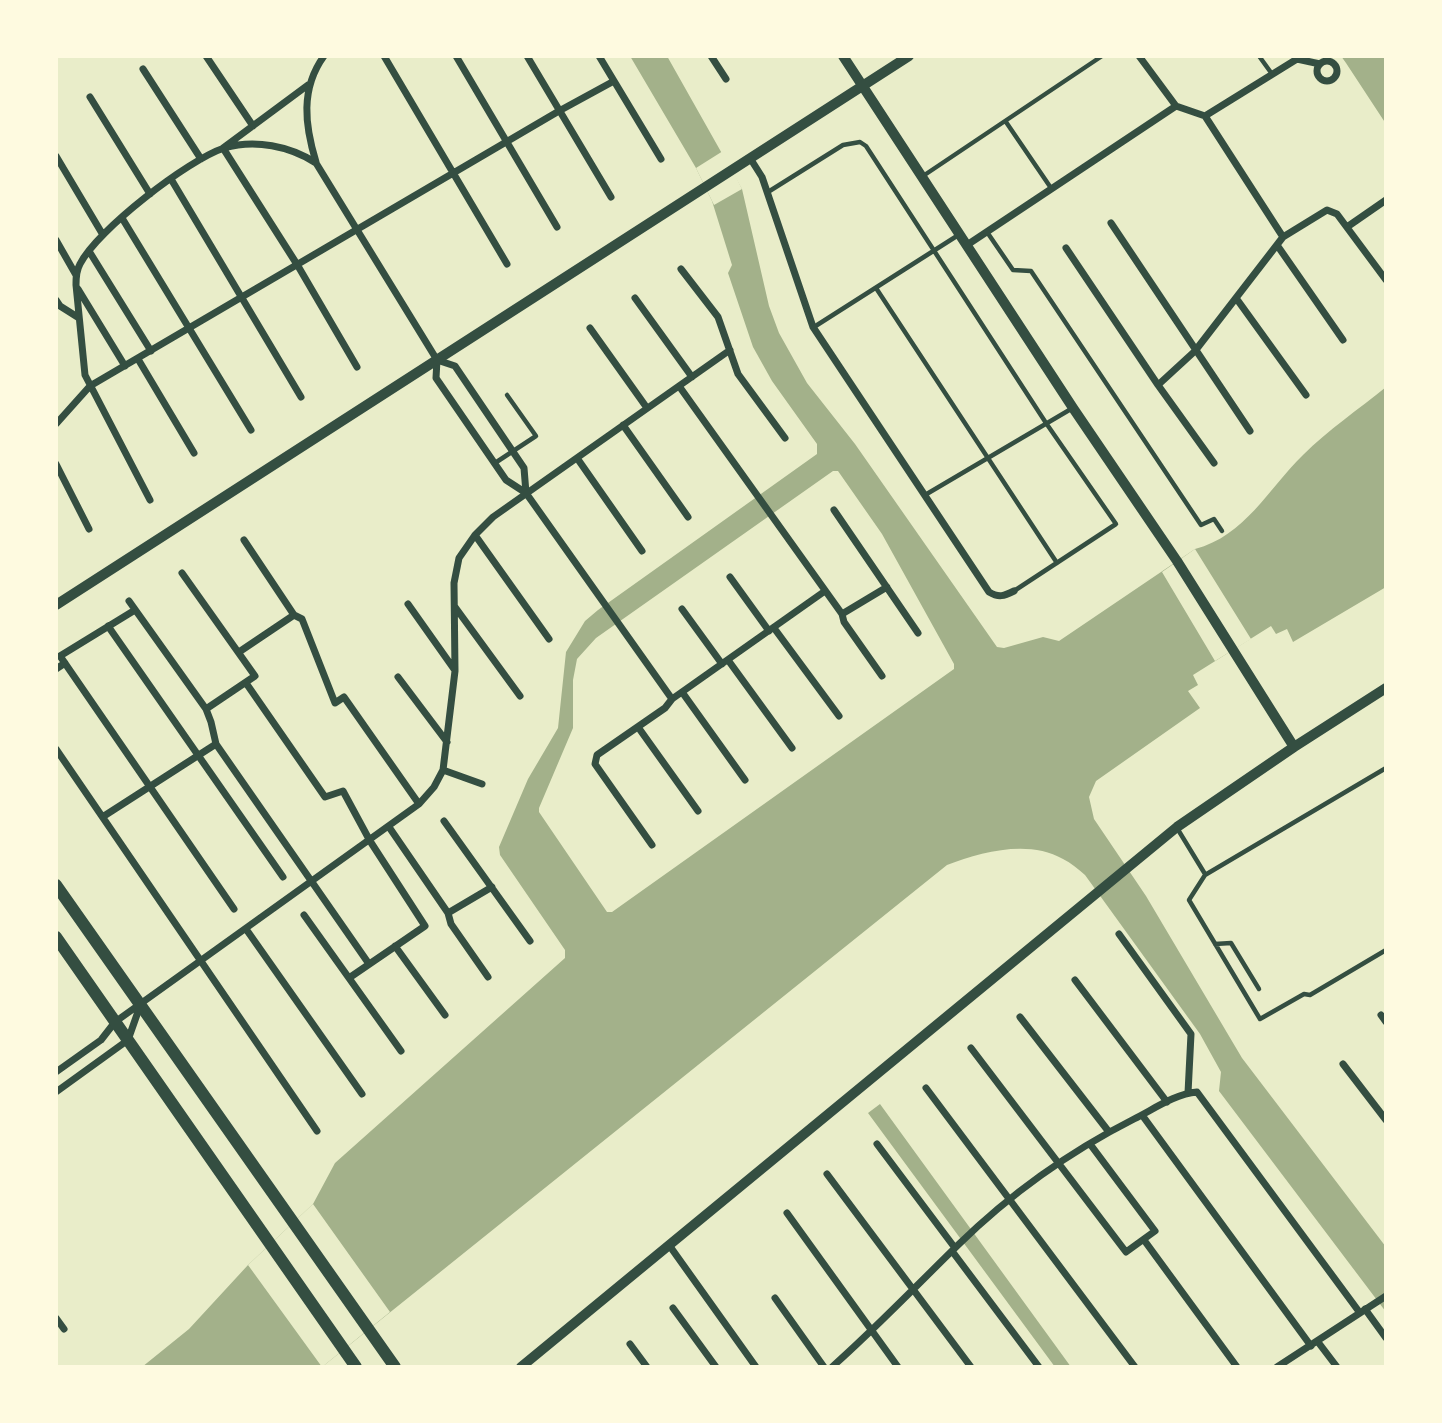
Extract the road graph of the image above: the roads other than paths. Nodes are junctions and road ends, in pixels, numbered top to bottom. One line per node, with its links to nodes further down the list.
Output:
1 (206, 56): 25 (street)
2 (384, 56): 33 (street)
3 (456, 56): 26 (street)
4 (527, 56): 22 (street)
5 (599, 56): 17 (street)
6 (711, 56): 16 (street)
7 (843, 56): 19 (street)
8 (909, 56): 19 (street)
9 (1102, 56): 24 (lane)
10 (1139, 56): 21 (street)
11 (1259, 56): 15 (lane)
12 (319, 58): 18 (street)
13 (1320, 64): 15 (street)
14 (143, 69): 30 (street)
15 (1272, 74): 23 (street)
16 (726, 79)
17 (614, 81): 22 (street); 31 (street)
18 (308, 85): 25 (street); 32 (street)
19 (863, 88): 29 (street); 34 (street)
20 (90, 97): 38 (street)
21 (1176, 106): 23 (street); 36 (street)
22 (559, 111): 26 (street); 39 (street)
23 (1205, 116): 49 (street)
24 (1006, 122): 34 (lane); 36 (lane)
25 (253, 126): 27 (street)
26 (507, 142): 33 (street); 43 (street)
27 (223, 149): 30 (street); 32 (street); 57 (street)
28 (56, 156): 48 (street)
29 (750, 158): 37 (street); 76 (street)
30 (201, 159): 35 (street)
31 (661, 159)
32 (316, 163): 45 (street)
33 (454, 174): 45 (street); 56 (street)
34 (923, 176): 47 (street)
35 (172, 179): 38 (street); 63 (street)
36 (1052, 189): 46 (street)
37 (768, 192): 55 (lane); 68 (street)
38 (150, 194): 41 (street)
39 (611, 197)
40 (1386, 200): 44 (street)
41 (122, 218): 48 (street); 70 (street)
42 (1111, 223): 74 (street)
43 (557, 227)
44 (1347, 227): 49 (street); 60 (street)
45 (358, 231): 57 (street); 76 (street)
46 (987, 232): 51 (street); 107 (lane)
47 (960, 234): 51 (street); 55 (lane)
48 (103, 235): 54 (street)
49 (1283, 237): 52 (street)
50 (56, 240): 59 (street)
51 (967, 245): 87 (street)
52 (1276, 246): 65 (street); 71 (street)
53 (1066, 248): 80 (street)
54 (89, 251): 59 (street); 73 (street)
55 (934, 251): 62 (lane); 88 (lane)
56 (507, 264)
57 (298, 265): 63 (street); 78 (street)
58 (681, 269): 72 (street)
59 (76, 275): 61 (street)
60 (1386, 281)
61 (76, 285): 67 (street); 77 (street)
62 (876, 288): 68 (lane); 97 (lane)
63 (242, 298): 70 (street); 85 (street)
64 (635, 298): 79 (street)
65 (1236, 298): 74 (street); 84 (street)
66 (56, 300): 67 (street)
67 (79, 318): 81 (street)
68 (813, 327): 102 (street)
69 (590, 328): 86 (street)
70 (190, 329): 73 (street); 91 (street)
71 (1343, 340)
72 (730, 350): 79 (street); 93 (street)
73 (152, 351): 75 (street)
74 (1195, 351): 80 (street); 92 (street)
75 (138, 359): 77 (street); 95 (street)
76 (438, 360): 94 (street); 98 (street); 119 (street)
77 (125, 366): 81 (street)
78 (358, 367)
79 (692, 377): 82 (street)
80 (1158, 385): 99 (street)
81 (90, 386): 89 (street); 103 (street)
82 (679, 386): 86 (street); 115 (street)
83 (507, 395): 94 (lane)
84 (1306, 395)
85 (301, 397)
86 (647, 408): 90 (street)
87 (1073, 408): 88 (lane); 146 (street)
88 (1046, 423): 97 (lane); 111 (lane)
89 (56, 424)
90 (623, 425): 96 (street); 105 (street)
91 (251, 430)
92 (1250, 431)
93 (785, 438)
94 (513, 452): 98 (lane); 101 (street)
95 (194, 453)
96 (577, 458): 101 (street); 110 (street)
97 (988, 458): 102 (lane); 111 (lane)
98 (495, 463): 101 (street)
99 (1213, 463)
100 (56, 464): 106 (street)
101 (526, 493): 108 (street); 140 (street)
102 (925, 496): 116 (street)
103 (149, 500)
104 (834, 510): 114 (street)
105 (688, 517)
106 (89, 529)
107 (1222, 531)
108 (475, 534): 120 (street); 128 (street)
109 (244, 540): 124 (street)
110 (642, 551)
111 (1057, 563): 116 (lane)
112 (182, 573): 129 (street)
113 (730, 577): 126 (street)
114 (887, 587): 123 (street); 127 (street)
115 (825, 591): 123 (street); 126 (street)
116 (1014, 592)
117 (129, 601): 121 (street)
118 (408, 604): 133 (street)
119 (56, 606)
120 (454, 606): 133 (street); 139 (street)
121 (135, 610): 125 (street); 141 (street)
122 (682, 610): 130 (street)
123 (842, 614): 134 (street)
124 (294, 615): 129 (street); 155 (street)
125 (108, 626): 131 (street); 149 (street)
126 (772, 629): 130 (street); 142 (street)
127 (918, 633)
128 (549, 639)
129 (239, 652): 136 (street)
130 (725, 662): 138 (street); 147 (street)
131 (65, 663): 132 (street); 154 (street)
132 (56, 669)
133 (456, 671): 144 (street)
134 (882, 676)
135 (398, 677): 144 (street)
136 (246, 682): 141 (street); 161 (street)
137 (1386, 688): 146 (street)
138 (682, 692): 140 (street); 152 (street)
139 (520, 696)
140 (672, 699): 143 (street)
141 (206, 709): 145 (street)
142 (839, 716)
143 (638, 727): 156 (street); 162 (street)
144 (447, 742): 151 (street)
145 (216, 744): 149 (street); 165 (street)
146 (1294, 747): 160 (street)
147 (792, 748)
148 (56, 749): 157 (street)
149 (198, 755): 154 (street); 164 (street)
150 (1386, 768): 163 (lane)
151 (443, 770): 153 (street); 155 (street)
152 (745, 780)
153 (482, 784)
154 (151, 786): 157 (street); 168 (street)
155 (419, 804): 159 (street)
156 (698, 811)
157 (104, 816): 178 (street)
158 (444, 821): 167 (street)
159 (389, 827): 161 (street); 169 (street)
160 (1177, 827): 163 (lane); 209 (street)
161 (370, 841): 165 (street); 176 (street)
162 (652, 845)
163 (1205, 875): 175 (lane)
164 (283, 877)
165 (311, 883): 171 (street); 179 (street)
166 (56, 885): 184 (main road)
167 (492, 887): 169 (street); 174 (street)
168 (234, 909)
169 (448, 913): 180 (street)
170 (304, 915): 181 (street)
171 (246, 929): 178 (street); 196 (street)
172 (1119, 934): 195 (street)
173 (56, 937): 187 (main road)
174 (530, 941)
175 (1215, 944): 177 (lane); 183 (lane)
176 (395, 946): 179 (street); 185 (street)
177 (1386, 950)
178 (202, 960): 184 (street); 200 (street)
179 (369, 964): 181 (street)
180 (488, 977)
181 (349, 978): 190 (street)
182 (1075, 980): 197 (street)
183 (1259, 989)
184 (140, 1004): 187 (street); 188 (street); 224 (main road)
185 (445, 1015)
186 (1020, 1017): 201 (street)
187 (115, 1022): 188 (main road); 192 (street)
188 (128, 1040): 194 (street); 223 (main road)
189 (971, 1048): 204 (street)
190 (401, 1051)
191 (1343, 1064): 199 (street)
192 (56, 1072)
193 (926, 1088): 206 (street)
194 (56, 1092)
195 (1188, 1093): 197 (street); 215 (street)
196 (362, 1094)
197 (1167, 1102): 198 (street)
198 (1142, 1115): 201 (street); 222 (street)
199 (1386, 1120)
200 (317, 1130)
201 (1109, 1132): 203 (street)
202 (877, 1144): 210 (street)
203 (1090, 1144): 204 (street); 208 (street)
204 (1059, 1165): 206 (street); 208 (street)
205 (827, 1174): 211 (street)
206 (1011, 1199): 210 (street); 234 (street)
207 (787, 1213): 218 (street)
208 (1144, 1240): 235 (street)
209 (669, 1245): 225 (street); 228 (street)
210 (955, 1248): 211 (street); 233 (street)
211 (914, 1289): 218 (street); 232 (street)
212 (1386, 1296): 215 (street)
213 (775, 1298): 229 (street)
214 (673, 1308): 227 (street)
215 (1363, 1311): 219 (street); 220 (street)
216 (56, 1318): 217 (street)
217 (64, 1329)
218 (872, 1331): 230 (street); 231 (street)
219 (1386, 1338)
220 (1318, 1342): 222 (street); 237 (street)
221 (630, 1344): 226 (street)
222 (1311, 1346): 236 (street)
223 (356, 1367)
224 (395, 1367)
225 (521, 1367)
226 (647, 1367)
227 (716, 1367)
228 (756, 1367)
229 (824, 1367)
230 (832, 1367)
231 (898, 1367)
232 (971, 1367)
233 (1039, 1367)
234 (1135, 1367)
235 (1237, 1367)
236 (1277, 1367)
237 (1337, 1367)

